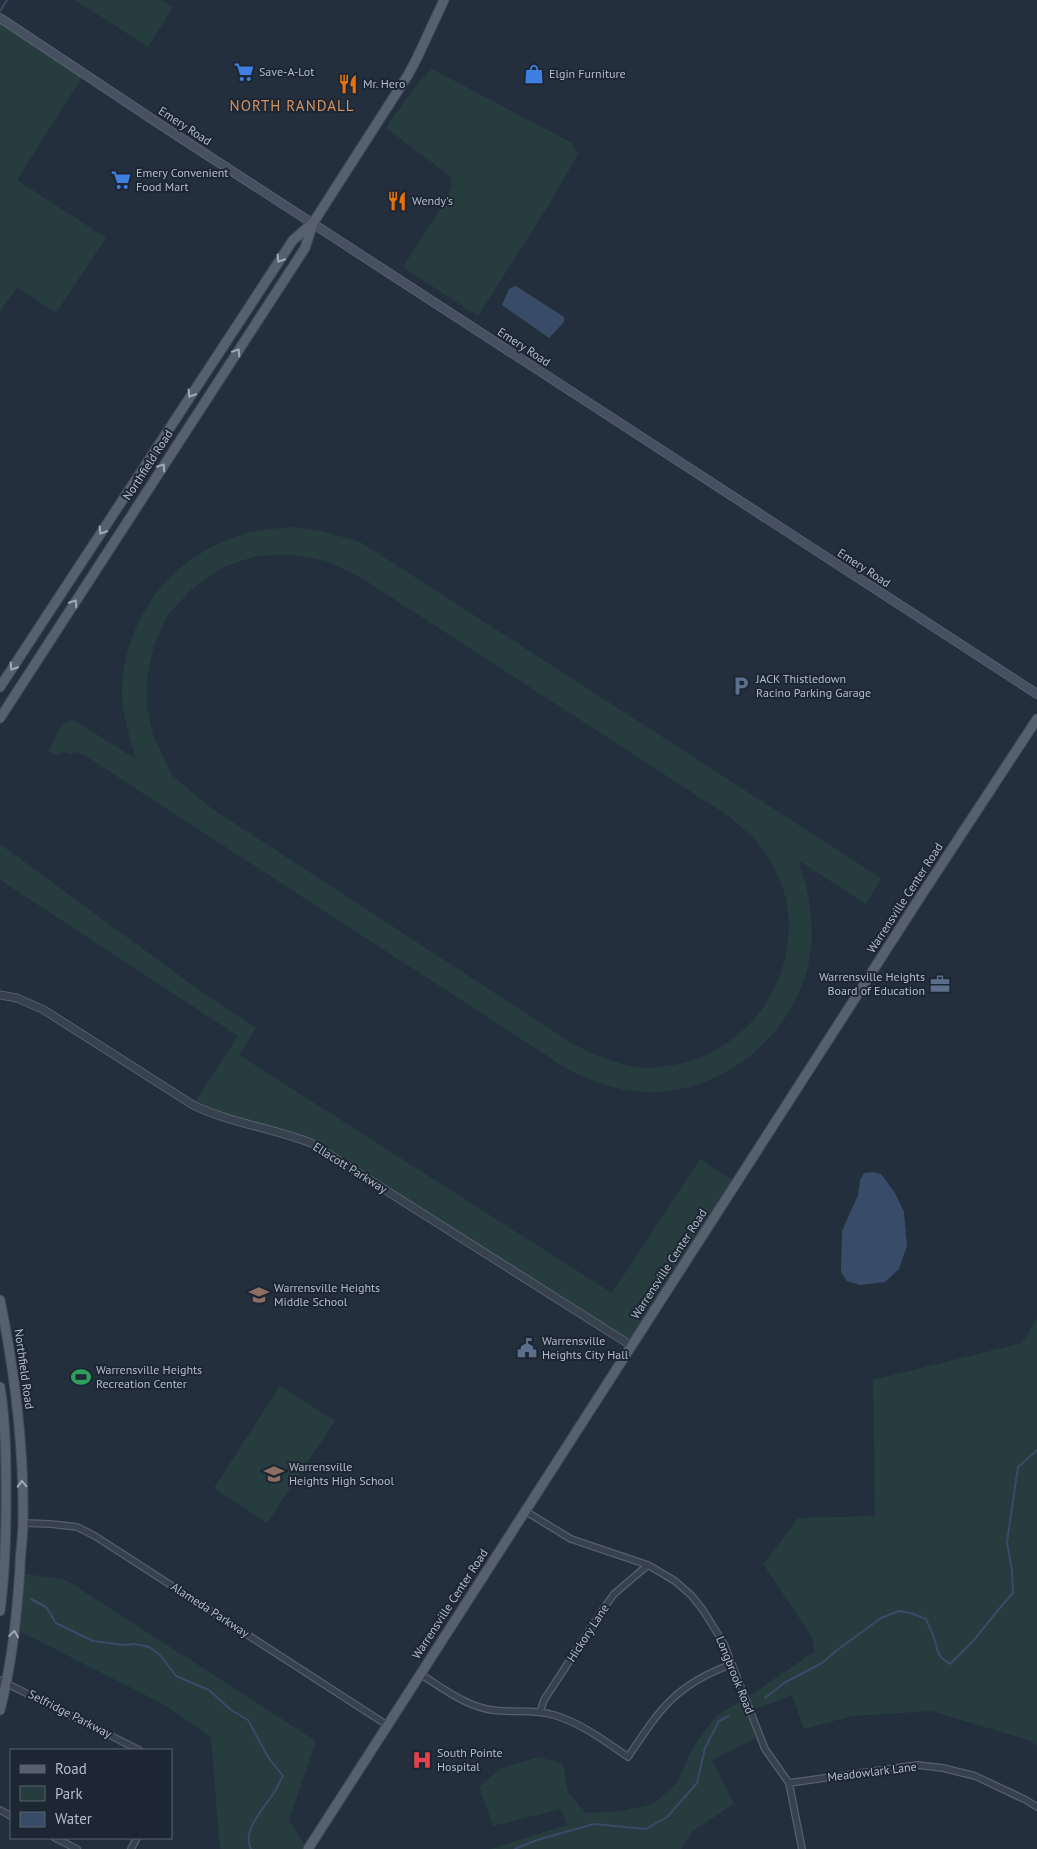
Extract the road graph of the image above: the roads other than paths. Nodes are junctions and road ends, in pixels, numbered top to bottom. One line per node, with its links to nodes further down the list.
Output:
1 (444, 0): 3 (main road, Northfield Road)
2 (3, 20): 3 (main road, Emery Road)
3 (313, 223): 4 (main road, Northfield Road, one-way to 4); 5 (main road, Northfield Road); 13 (main road, Emery Road)
4 (237, 324): 5 (main road); 6 (main road, Northfield Road, one-way to 6)
5 (250, 332): 7 (main road, Northfield Road, one-way to 5)
6 (160, 441): 7 (main road); 8 (main road, Northfield Road, one-way to 8)
7 (173, 450): 9 (main road, Northfield Road, one-way to 7)
8 (89, 551): 9 (main road); 10 (main road, Northfield Road)
9 (102, 559): 11 (main road, Northfield Road, one-way to 9)
10 (47, 615): 11 (main road); 12 (main road, Northfield Road, one-way to 12)
11 (60, 624): 14 (main road, Northfield Road)
12 (0, 687)
13 (1037, 694)
14 (0, 718)
15 (1037, 719): 18 (main road, Warrensville Center Road)
16 (0, 994): 18 (street, Ellacott Parkway)
17 (0, 1300): 21 (main road, Northfield Road, one-way to 17)
18 (632, 1346): 20 (main road, Warrensville Center Road)
19 (0, 1387): 23 (main road)
20 (525, 1511): 22 (street, Longbrook Road); 25 (main road, Warrensville Center Road)
21 (23, 1523): 26 (main road, Northfield Road, one-way to 21); 29 (street, Alameda Parkway)
22 (648, 1565): 24 (street, Longbrook Road); 28 (street, Hickory Lane)
23 (0, 1611)
24 (732, 1664): 28 (street); 31 (street, Longbrook Road)
25 (420, 1674): 28 (street); 29 (main road, Warrensville Center Road)
26 (4, 1681): 27 (main road, Northfield Road); 30 (street, Selfridge Parkway)
27 (0, 1710)
28 (540, 1712)
29 (387, 1725): 35 (main road, Warrensville Center Road)
30 (137, 1749)
31 (789, 1783): 32 (street, Meadowlark Lane); 36 (street, Longbrook Road)
32 (1037, 1807)
33 (57, 1839): 34 (street)
34 (77, 1849)
35 (308, 1849)
36 (802, 1849)

